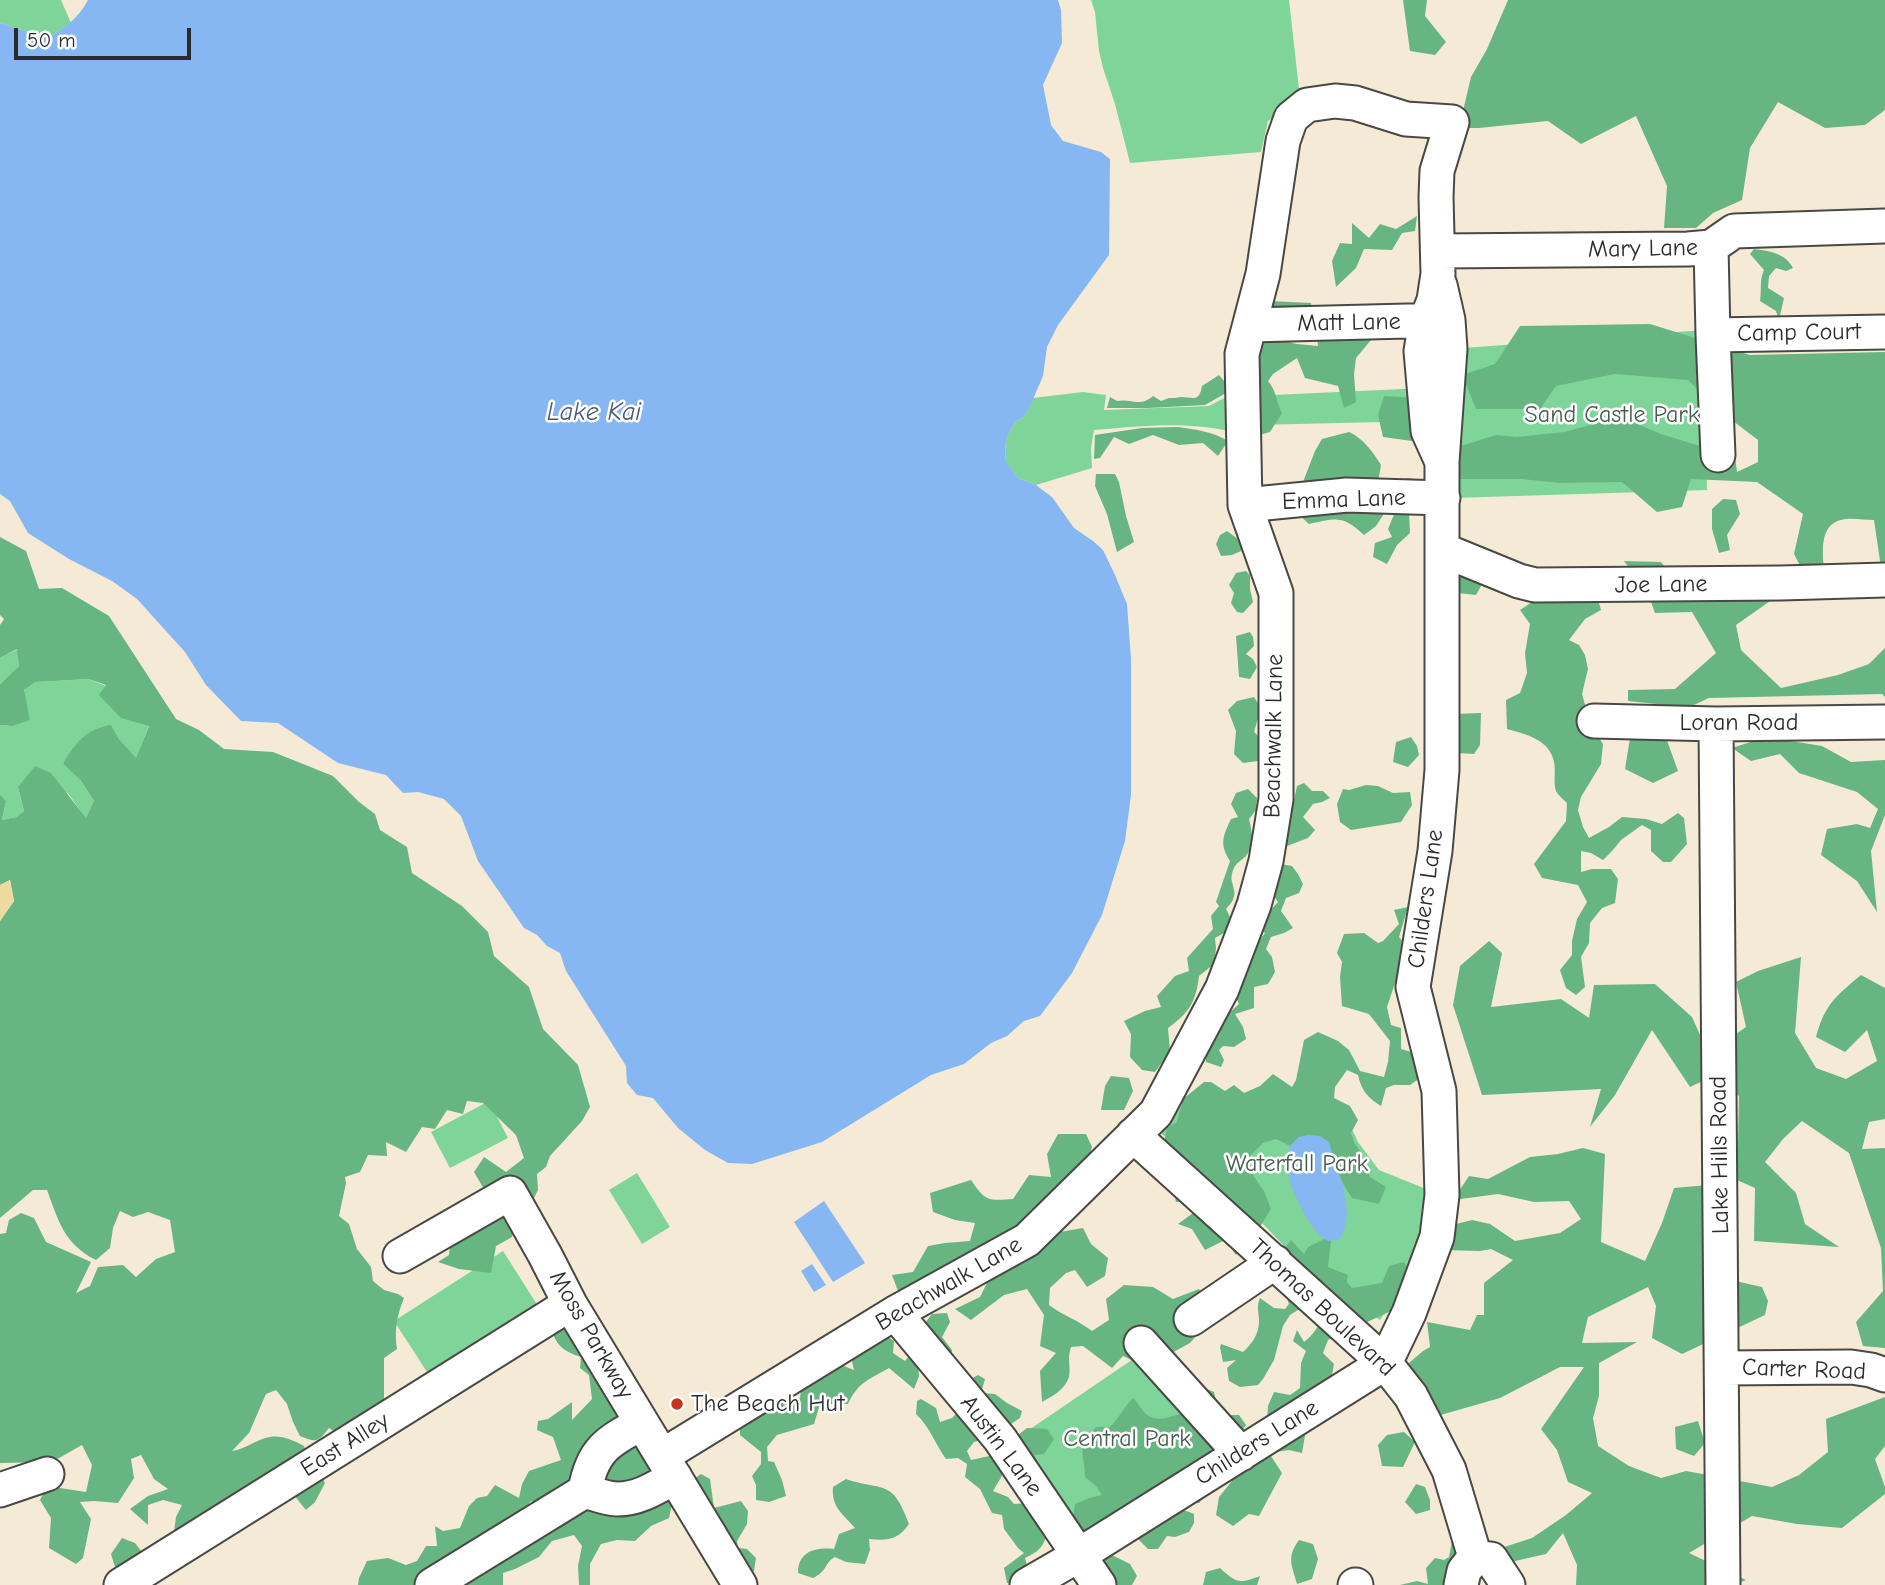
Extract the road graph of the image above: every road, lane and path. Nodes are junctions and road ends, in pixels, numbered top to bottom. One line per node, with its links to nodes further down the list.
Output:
1 (1451, 122): 4 (street, Childers Lane); 6 (street, Beachwalk Lane)
2 (1885, 226): 3 (street, Mary Lane)
3 (1711, 247): 4 (street, Mary Lane); 8 (street)
4 (1438, 263): 5 (street, Childers Lane)
5 (1437, 321): 6 (street, Matt Lane); 10 (street, Childers Lane)
6 (1250, 325): 11 (street, Beachwalk Lane)
7 (1885, 332): 8 (street, Camp Court)
8 (1713, 335): 9 (street)
9 (1718, 455)
10 (1443, 498): 11 (street, Emma Lane); 12 (street, Childers Lane)
11 (1245, 505): 17 (street, Beachwalk Lane)
12 (1443, 550): 13 (street, Joe Lane); 24 (street, Childers Lane)
13 (1885, 580)
14 (1594, 721): 16 (street, Loran Road)
15 (1885, 722): 16 (street, Loran Road)
16 (1716, 724): 25 (street, Lake Hills Road)
17 (1133, 1135): 19 (street, Thomas Boulevard); 21 (street, Beachwalk Lane)
18 (400, 1256): 20 (street, Moss Parkway)
19 (1275, 1262): 22 (street); 24 (street, Thomas Boulevard)
20 (570, 1304): 27 (street, Moss Parkway); 35 (street, East Alley)
21 (895, 1313): 29 (street, Beachwalk Lane); 33 (street, Austin Lane)
22 (1191, 1319)
23 (1141, 1343): 28 (street)
24 (1385, 1363): 28 (street, Childers Lane); 34 (street, Thomas Boulevard)
25 (1722, 1368): 26 (street, Carter Road); 41 (street, Lake Hills Road)
26 (1885, 1375)
27 (642, 1423): 29 (street, Moss Parkway); 32 (street)
28 (1241, 1454): 33 (street, Childers Lane)
29 (668, 1466): 32 (street, Beachwalk Lane); 37 (street, Moss Parkway)
30 (47, 1474): 31 (street)
31 (0, 1490)
32 (585, 1492): 36 (street)
33 (1079, 1555): 38 (street, Childers Lane); 39 (street, Austin Lane)
34 (1468, 1571): 40 (street, Thomas Boulevard)
35 (121, 1585)
36 (432, 1585)
37 (740, 1585)
38 (1027, 1585)
39 (1099, 1585)
40 (1508, 1585)
41 (1723, 1585)

